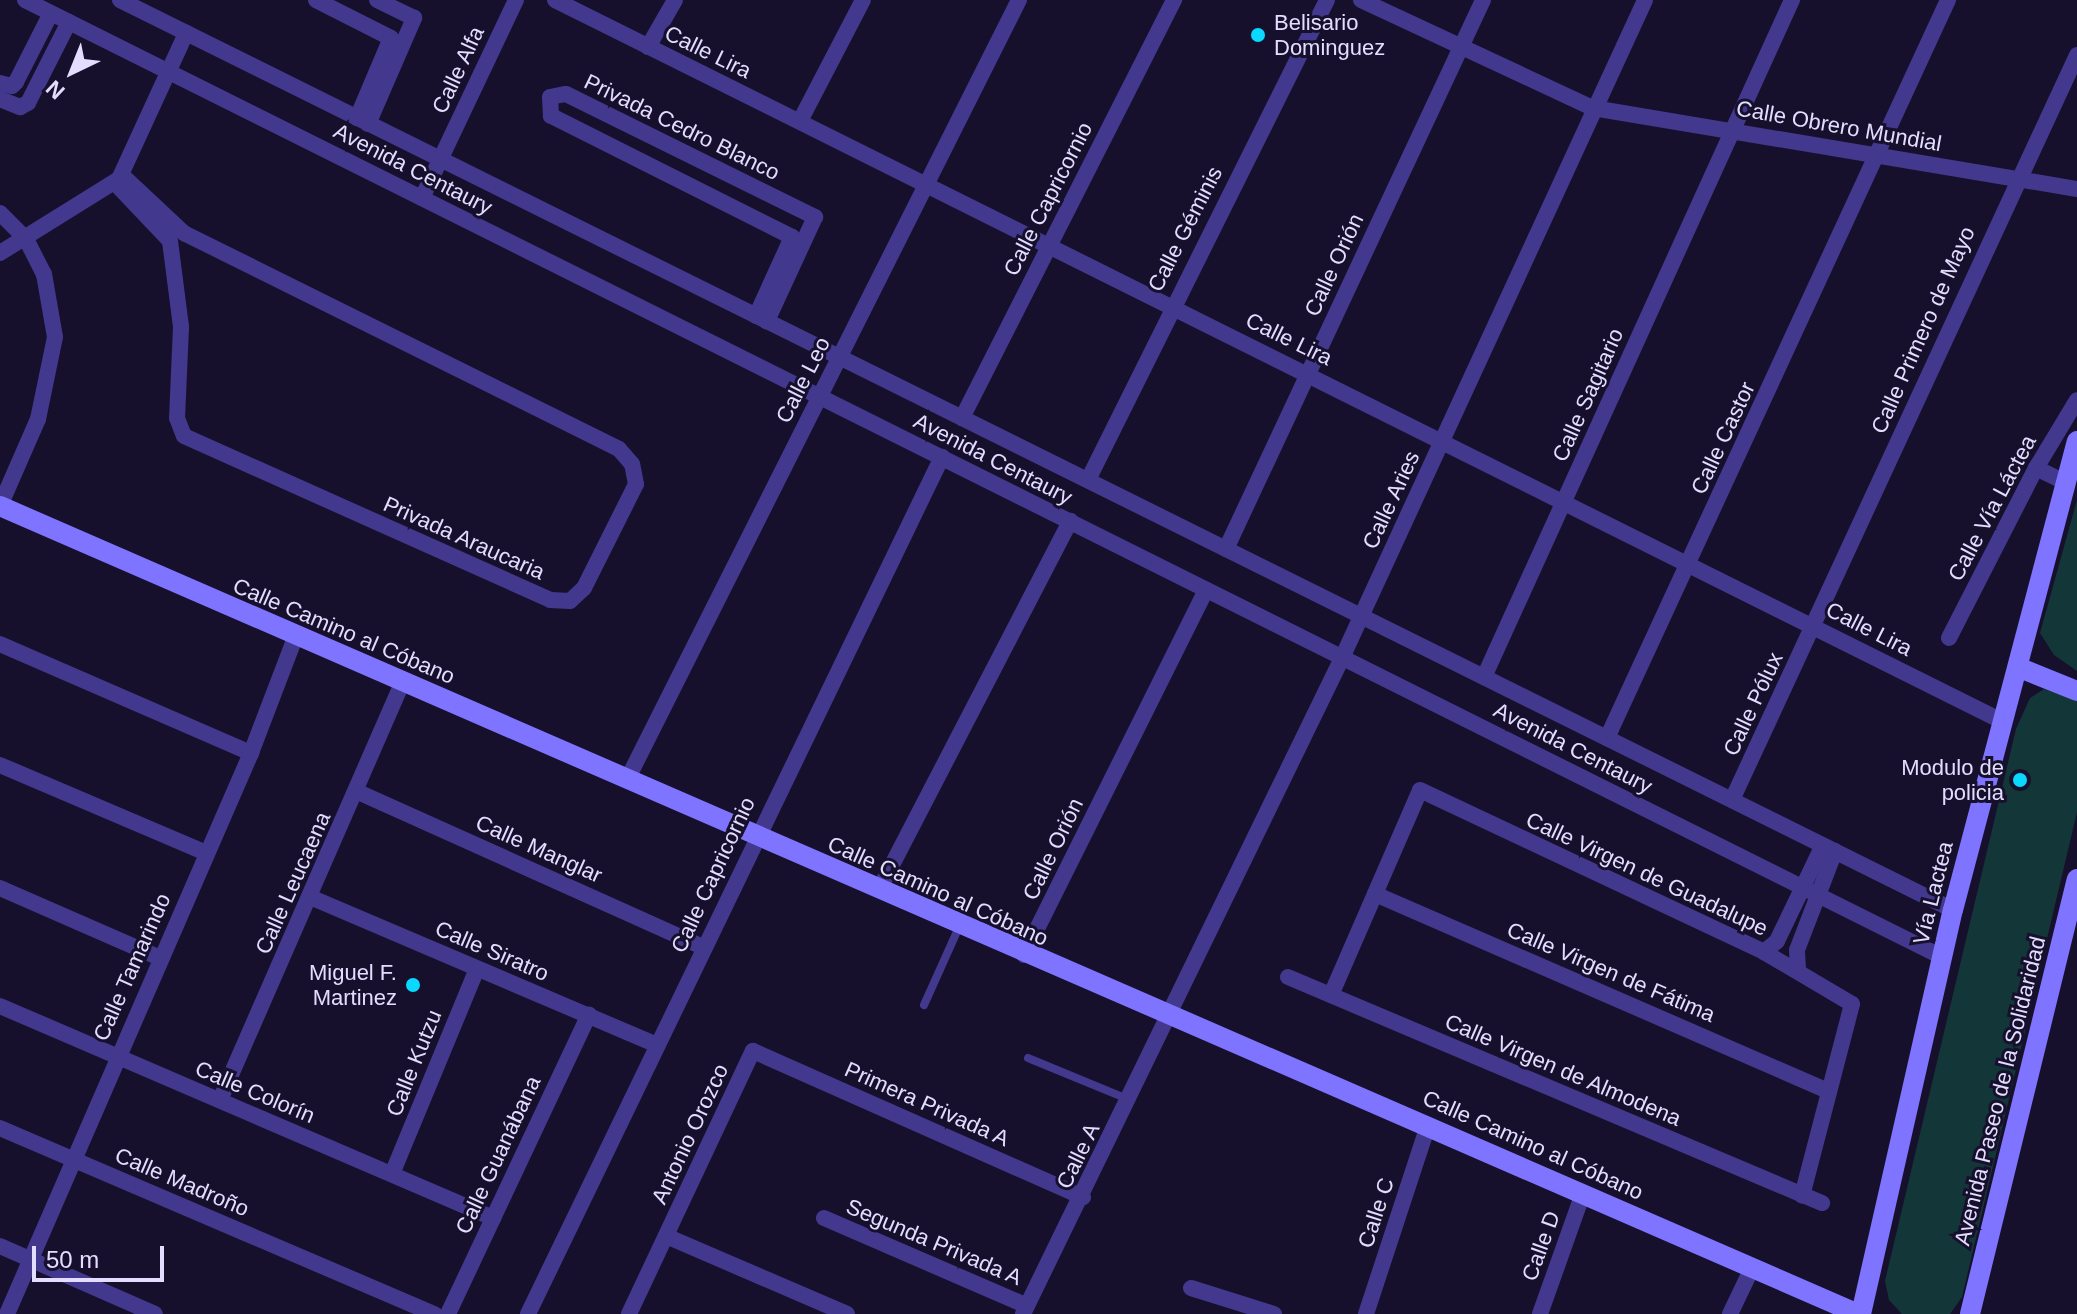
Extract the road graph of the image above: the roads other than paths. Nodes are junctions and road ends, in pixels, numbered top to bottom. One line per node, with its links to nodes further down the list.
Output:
1 (25, 0): 17 (street, Avenida Centaury)
2 (120, 0): 19 (street, Avenida Centaury)
3 (316, 0): 27 (street)
4 (377, 0): 27 (street)
5 (516, 0): 31 (street, Calle Alfa)
6 (555, 0): 20 (street, Calle Lira)
7 (675, 0): 20 (street)
8 (863, 0): 28 (street)
9 (1019, 0): 34 (street, Calle Leo)
10 (1174, 0): 41 (street, Calle Capricornio)
11 (1327, 0): 43 (street, Calle Géminis)
12 (1361, 0): 21 (street, Calle Obrero Mundial)
13 (1483, 0): 21 (street, Calle Orión)
14 (1645, 0): 26 (street, Calle Aries)
15 (1792, 0): 29 (street, Calle Sagitario)
16 (1948, 0): 30 (street, Calle Castor)
17 (51, 13): 18 (street, Avenida Centaury); 24 (street)
18 (69, 22): 23 (street, Avenida Centaury); 25 (street)
19 (186, 33): 23 (street); 27 (street, Avenida Centaury)
20 (648, 47): 28 (street, Calle Lira)
21 (1460, 47): 26 (street, Calle Obrero Mundial); 46 (street, Calle Orión)
22 (2077, 55): 33 (street, Calle Primero de Mayo)
23 (168, 71): 32 (street); 36 (street, Avenida Centaury)
24 (0, 83)
25 (0, 99)
26 (1593, 108): 29 (street, Calle Obrero Mundial); 50 (street, Calle Aries)
27 (362, 121): 31 (street, Avenida Centaury)
28 (800, 121): 34 (street, Calle Lira)
29 (1731, 130): 30 (street, Calle Obrero Mundial); 56 (street, Calle Sagitario)
30 (1877, 155): 33 (street, Calle Obrero Mundial); 60 (street, Calle Castor)
31 (440, 159): 36 (street, Calle Alfa); 44 (street, Avenida Centaury)
32 (118, 179): 38 (street, Privada Araucaria); 39 (street); 40 (street)
33 (2015, 179): 35 (street, Calle Obrero Mundial); 63 (street, Calle Primero de Mayo)
34 (925, 184): 41 (street, Calle Lira); 45 (street, Calle Leo)
35 (2077, 189)
36 (422, 198): 47 (street, Avenida Centaury)
37 (0, 213): 39 (street)
38 (185, 234): 40 (street); 40 (street, Privada Araucaria)
39 (26, 239): 42 (street); 57 (street)
40 (170, 241)
41 (1050, 244): 43 (street, Calle Lira); 49 (street, Calle Capricornio)
42 (0, 253)
43 (1171, 306): 46 (street, Calle Lira); 54 (street, Calle Géminis)
44 (762, 318): 44 (street, Privada Cedro Blanco); 45 (street, Avenida Centaury)
45 (839, 357): 47 (street, Calle Leo); 49 (street, Avenida Centaury)
46 (1308, 373): 50 (street, Calle Lira); 59 (street, Calle Orión)
47 (820, 396): 52 (street, Avenida Centaury); 76 (street, Calle Leo)
48 (2077, 400): 53 (street, Calle Vía Láctea)
49 (962, 418): 54 (street, Avenida Centaury)
50 (1444, 440): 56 (street, Calle Lira); 62 (street, Calle Aries)
51 (2077, 441): 55 (street, Vía Lactea)
52 (942, 457): 58 (street, Avenida Centaury); 79 (street, Calle Capricornio)
53 (2036, 468): 55 (street); 65 (street, Calle Vía Láctea)
54 (1088, 480): 59 (street, Avenida Centaury)
55 (2067, 483): 68 (street, Vía Lactea)
56 (1564, 502): 60 (street, Calle Lira); 69 (street, Calle Sagitario)
57 (0, 506): 64 (street, Calle Camino al Cóbano)
58 (1070, 521): 61 (street, Avenida Centaury); 84 (street)
59 (1226, 549): 62 (street, Avenida Centaury)
60 (1690, 565): 63 (street, Calle Lira); 73 (street, Calle Castor)
61 (1206, 590): 67 (street, Avenida Centaury); 93 (street, Calle Orión)
62 (1361, 616): 67 (street, Calle Aries); 69 (street, Avenida Centaury)
63 (1814, 626): 72 (street, Calle Lira); 78 (street, Calle Pólux)
64 (295, 638): 70 (street, Calle Camino al Cóbano); 74 (street, Calle Tamarindo)
65 (1949, 638)
66 (0, 644): 74 (street)
67 (1342, 658): 85 (street, Avenida Centaury); 103 (street, Calle Aries)
68 (2020, 668): 71 (street); 72 (street, Vía Lactea)
69 (1484, 677): 73 (street, Avenida Centaury)
70 (403, 682): 76 (street, Calle Camino al Cóbano); 77 (street, Calle Leucaena)
71 (2077, 691)
72 (2002, 721): 88 (street, Vía Lactea)
73 (1607, 738): 78 (street, Avenida Centaury)
74 (251, 753): 81 (street, Calle Tamarindo)
75 (0, 765): 81 (street)
76 (627, 780): 79 (street, Calle Camino al Cóbano)
77 (358, 792): 87 (street, Calle Leucaena); 91 (street, Calle Manglar)
78 (1732, 800): 80 (street, Avenida Centaury)
79 (755, 837): 84 (street, Calle Camino al Cóbano); 91 (street, Calle Capricornio)
80 (1829, 848): 85 (street); 88 (street, Avenida Centaury)
81 (206, 853): 95 (street, Calle Tamarindo)
82 (2077, 879): 89 (street, Avenida Paseo de la Solidaridad)
83 (0, 888): 95 (street)
84 (879, 890): 90 (street, Calle Camino al Cóbano)
85 (1811, 891): 92 (street); 94 (street, Avenida Centaury); 97 (street)
86 (1375, 894): 92 (street, Calle Virgen de Guadalupe); 99 (street); 108 (street, Calle Virgen de Fátima)
87 (310, 897): 96 (street, Calle Siratro); 109 (street, Calle Leucaena)
88 (1953, 910): 94 (street, Vía Lactea)
89 (2072, 925): 139 (street, Avenida Paseo de la Solidaridad)
90 (959, 927): 93 (street, Calle Camino al Cóbano); 100 (lane)
91 (703, 947): 104 (street, Calle Capricornio)
92 (1764, 952): 97 (street, Calle Virgen de Guadalupe)
93 (1024, 955): 103 (street, Calle Camino al Cóbano)
94 (1942, 957): 138 (street, Vía Lactea)
95 (160, 958): 106 (street, Calle Tamarindo)
96 (477, 969): 102 (street, Calle Siratro); 114 (street, Calle Kutzu)
97 (1798, 970): 108 (street, Calle Virgen de Guadalupe)
98 (1288, 977): 99 (street, Calle Virgen de Almodena)
99 (1331, 995): 116 (street, Calle Virgen de Almodena)
100 (924, 1005)
101 (0, 1006): 106 (street, Calle Colorín)
102 (589, 1015): 104 (street, Calle Siratro); 119 (street, Calle Guanábana)
103 (1172, 1017): 110 (street, Calle A); 111 (street, Calle Camino al Cóbano)
104 (657, 1045): 132 (street, Calle Capricornio)
105 (753, 1051): 117 (street, Primera Privada A); 121 (street, Antonio Orozco)
106 (116, 1056): 109 (street, Calle Colorín); 113 (street, Calle Tamarindo)
107 (1028, 1058): 110 (lane)
108 (1829, 1091): 116 (street)
109 (220, 1100): 114 (street, Calle Colorín)
110 (1131, 1100): 117 (street, Calle A)
111 (1428, 1125): 115 (street, Calle Camino al Cóbano); 135 (street, Calle C)
112 (0, 1128): 113 (street, Calle Madroño)
113 (72, 1159): 123 (street, Calle Tamarindo); 130 (street, Calle Madroño)
114 (392, 1174): 119 (street, Calle Colorín)
115 (1583, 1193): 124 (street, Calle Camino al Cóbano); 136 (street, Calle D)
116 (1802, 1196): 118 (street, Calle Virgen de Almodena)
117 (1083, 1197): 126 (street, Calle A)
118 (1822, 1203)
119 (493, 1218): 131 (street, Calle Guanábana)
120 (824, 1218): 126 (street, Segunda Privada A)
121 (666, 1236): 127 (street, Antonio Orozco); 133 (street)
122 (0, 1246): 123 (street)
123 (31, 1260): 128 (street, Calle Tamarindo); 129 (street)
124 (1752, 1268): 137 (street); 138 (street, Calle Camino al Cóbano)
125 (1191, 1288): 134 (street)
126 (1025, 1310)
127 (635, 1312)
128 (7, 1314)
129 (155, 1314)
130 (435, 1314)
131 (448, 1314)
132 (528, 1314)
133 (847, 1314)
134 (1274, 1314)
135 (1366, 1314)
136 (1540, 1314)
137 (1730, 1314)
138 (1859, 1314)
139 (1970, 1314)

